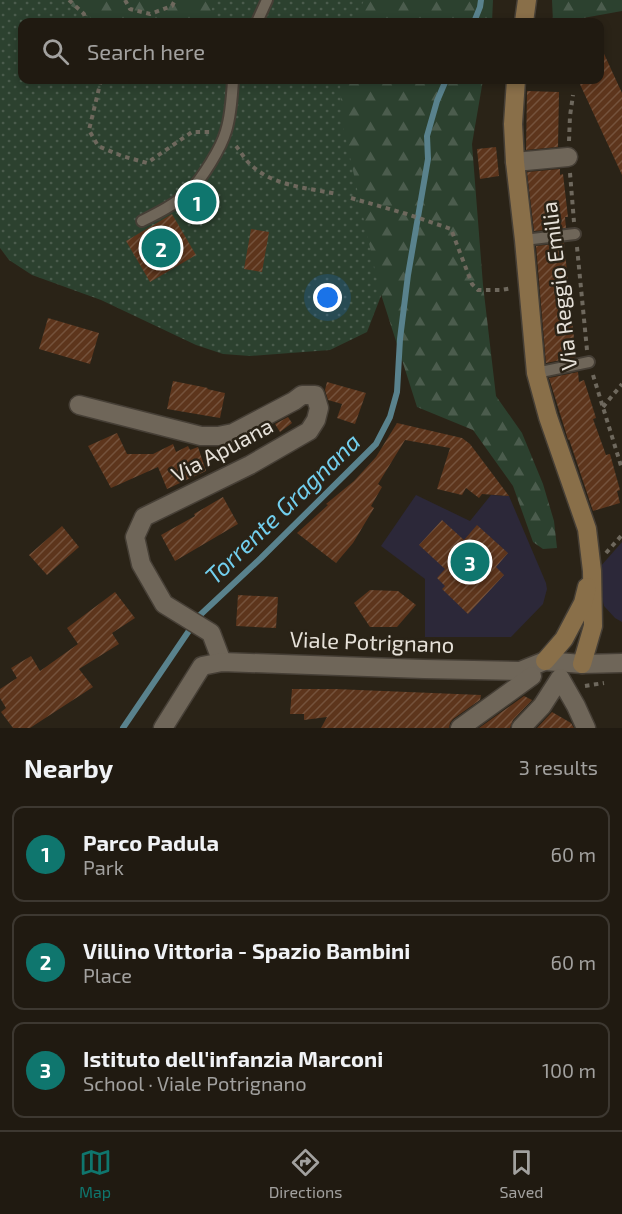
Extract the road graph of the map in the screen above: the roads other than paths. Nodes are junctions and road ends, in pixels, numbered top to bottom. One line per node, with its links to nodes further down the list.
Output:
1 (267, 0): 3 (lane)
2 (527, 0): 4 (main road)
3 (259, 18)
4 (525, 18)
5 (233, 84): 9 (lane)
6 (516, 84): 8 (main road)
7 (568, 157): 8 (street)
8 (515, 162): 11 (main road)
9 (142, 221)
10 (575, 234): 11 (lane)
11 (524, 240): 13 (main road)
12 (589, 362): 13 (lane)
13 (536, 373): 15 (main road)
14 (79, 405): 17 (street, Via Apuana)
15 (598, 564): 16 (main road); 19 (main road)
16 (545, 661): 19 (street, Viale Potrignano); 20 (street, Viale Potrignano)
17 (222, 662): 20 (street, Viale Potrignano); 22 (street)
18 (622, 663): 19 (street, Viale Potrignano)
19 (582, 664): 21 (street)
20 (526, 673): 21 (street, Viale Potrignano); 23 (street)
21 (560, 678): 24 (street); 25 (street)
22 (163, 728)
23 (460, 728)
24 (521, 728)
25 (586, 728)

